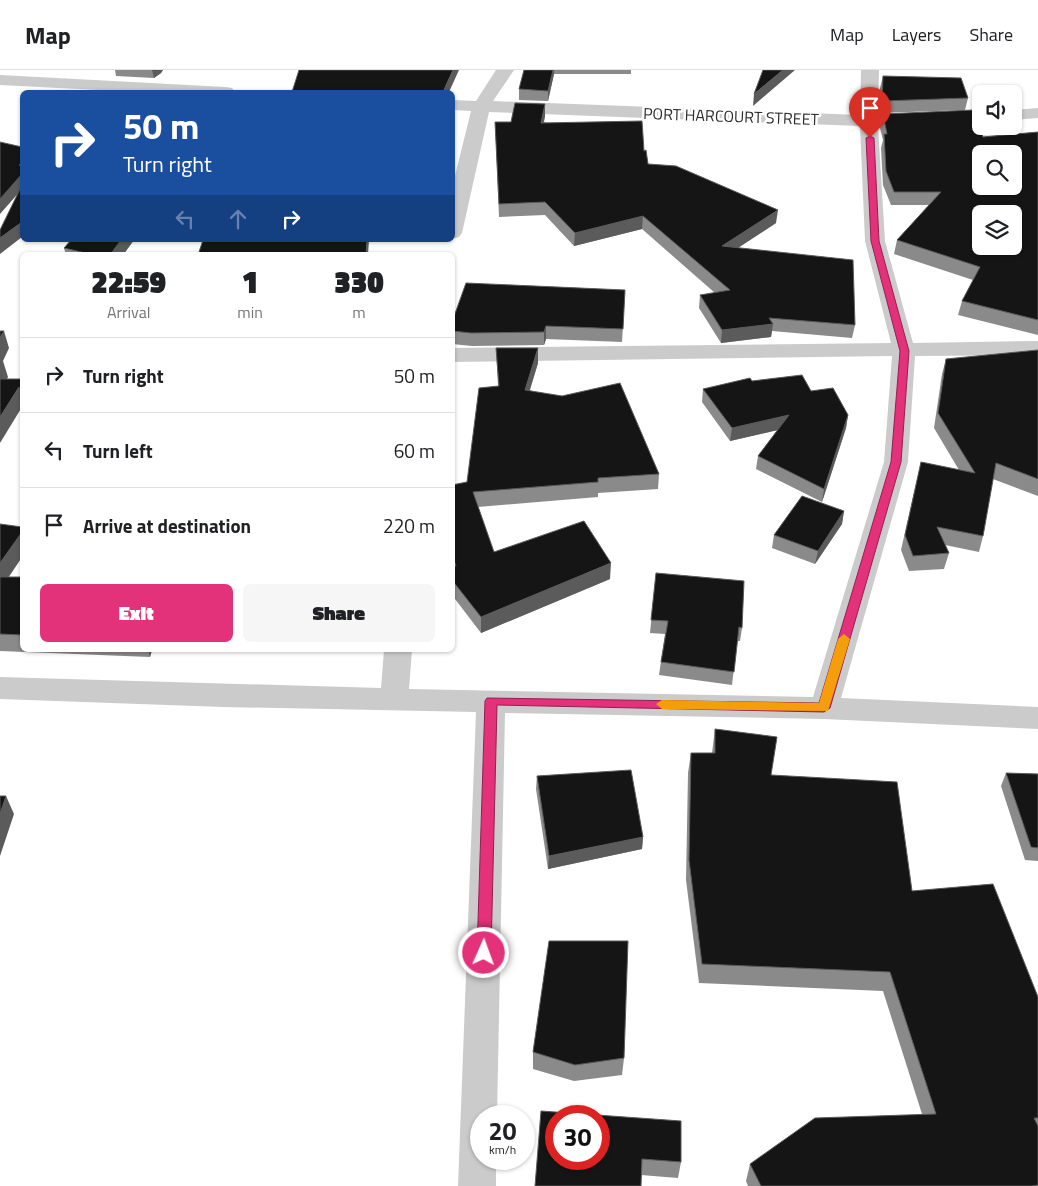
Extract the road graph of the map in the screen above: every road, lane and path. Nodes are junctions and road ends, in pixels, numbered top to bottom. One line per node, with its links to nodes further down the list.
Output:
1 (505, 70): 6 (street)
2 (870, 70): 12 (street)
3 (0, 80): 4 (street)
4 (188, 90)
5 (455, 105): 6 (street, PORT HARCOURT STREET)
6 (481, 106): 12 (street, PORT HARCOURT STREET); 13 (street)
7 (1022, 114): 8 (street)
8 (1038, 114)
9 (972, 116): 10 (street)
10 (925, 119)
11 (907, 120): 12 (street, PORT HARCOURT STREET)
12 (869, 121): 15 (street)
13 (455, 220)
14 (1038, 348): 15 (street)
15 (904, 351): 16 (street); 21 (street)
16 (455, 354)
17 (398, 652): 19 (street)
18 (0, 688): 19 (street)
19 (394, 699): 20 (street)
20 (491, 701): 21 (street); 23 (street)
21 (824, 708): 22 (street)
22 (1038, 718)
23 (478, 1186)

